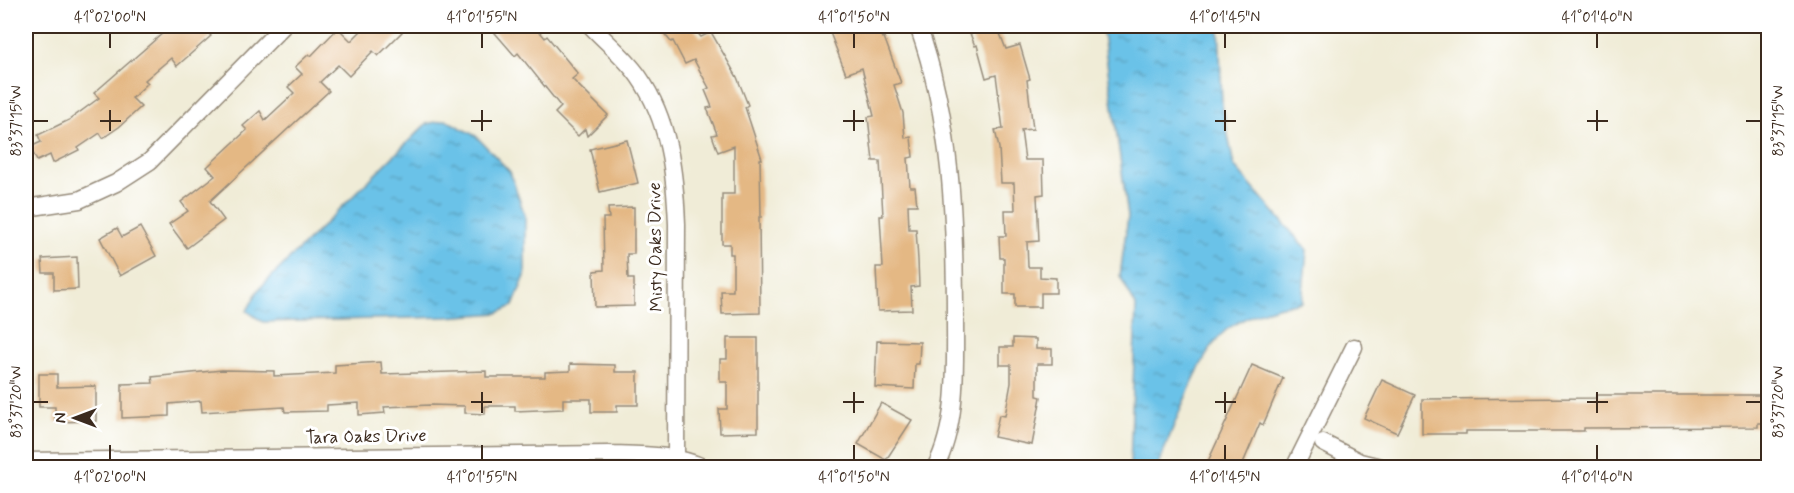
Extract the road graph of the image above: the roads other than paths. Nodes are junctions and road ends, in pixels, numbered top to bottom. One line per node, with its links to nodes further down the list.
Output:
1 (283, 26): 4 (street)
2 (591, 26): 7 (street, Misty Oaks Drive)
3 (918, 26): 10 (street)
4 (26, 208)
5 (1354, 347): 11 (street)
6 (1323, 443): 12 (street)
7 (676, 458): 8 (street, Tara Oaks Drive); 9 (street, Tara Oaks Drive)
8 (26, 461)
9 (705, 468)
10 (935, 468)
11 (1294, 468)
12 (1385, 468)

